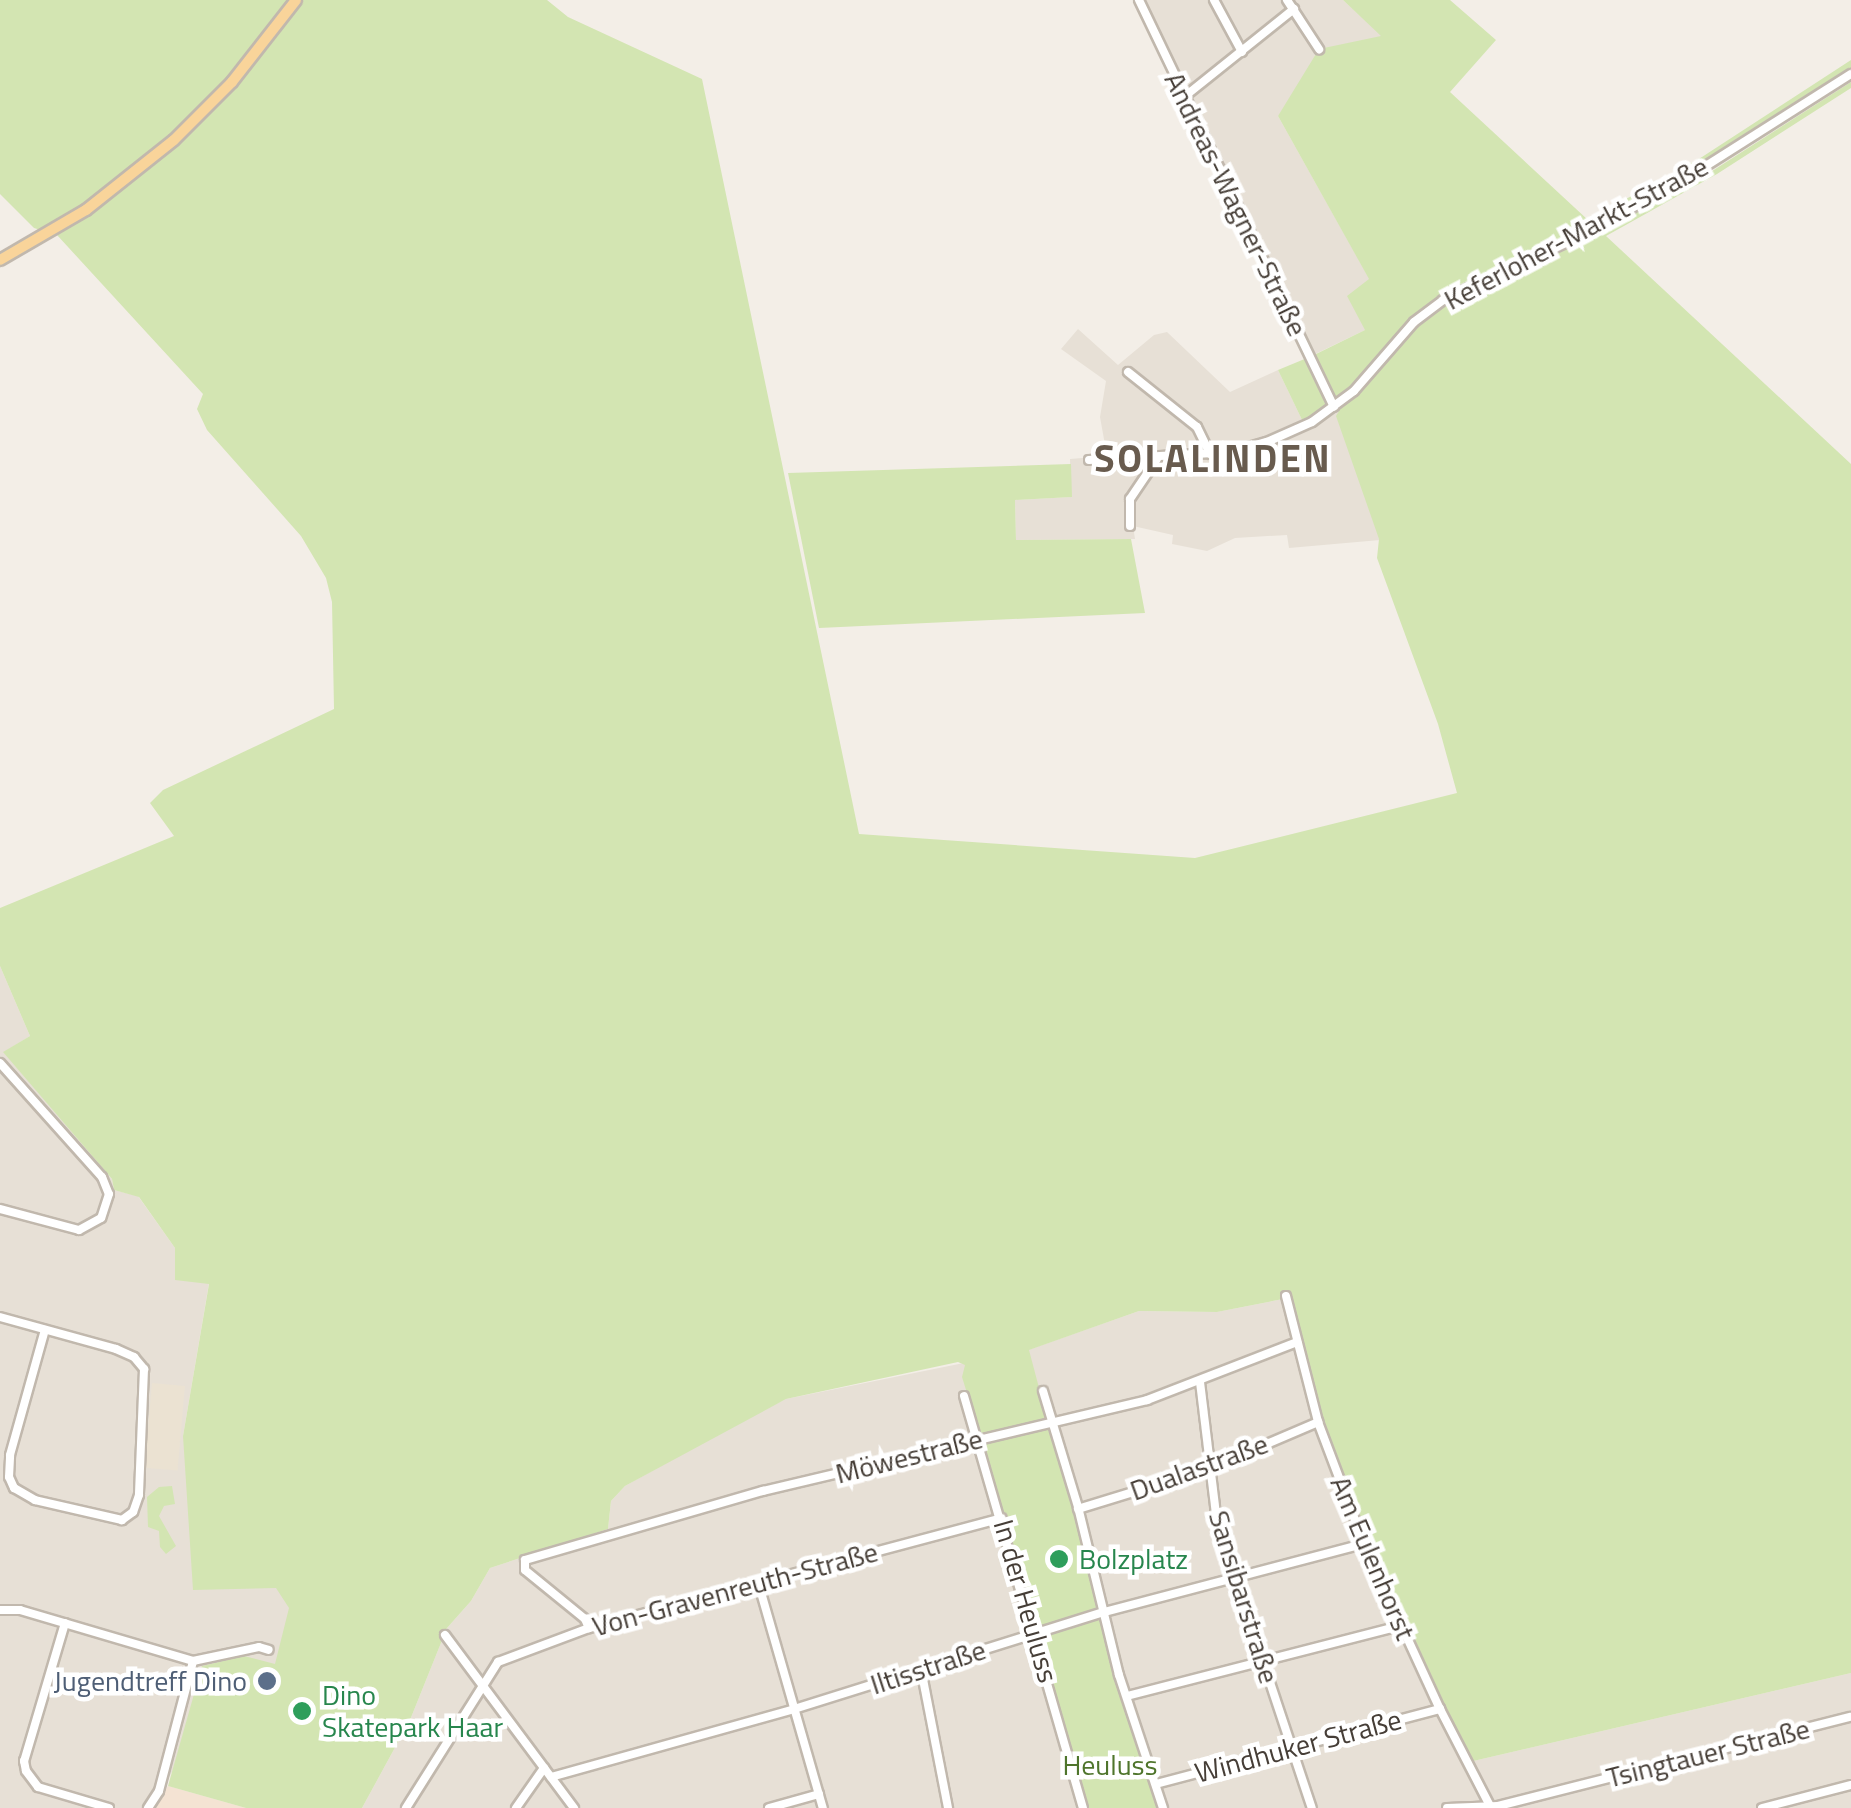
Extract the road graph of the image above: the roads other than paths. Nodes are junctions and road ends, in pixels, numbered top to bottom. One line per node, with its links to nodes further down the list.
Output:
1 (296, 0): 10 (main road)
2 (1139, 0): 9 (street, Andreas-Wagner-Straße)
3 (1214, 0): 7 (street)
4 (1287, 0): 5 (street)
5 (1294, 9): 6 (street); 7 (street)
6 (1319, 49)
7 (1242, 52): 9 (street)
8 (1851, 74): 12 (street, Keferloher-Markt-Straße)
9 (1184, 97): 12 (street, Andreas-Wagner-Straße)
10 (0, 260)
11 (1128, 372): 13 (street)
12 (1334, 407): 13 (street, Keferloher-Markt-Straße)
13 (1210, 454): 14 (street, Keferloher-Markt-Straße)
14 (1157, 459): 15 (street, Keferloher-Markt-Straße); 16 (street)
15 (1089, 460)
16 (1130, 526)
17 (0, 1063): 18 (street)
18 (0, 1209)
19 (1286, 1296): 22 (street, Am Eulenhorst)
20 (0, 1317): 21 (street)
21 (45, 1330): 21 (street)
22 (1296, 1342): 23 (street, Möwestraße); 27 (street, Am Eulenhorst)
23 (1200, 1382): 26 (street, Möwestraße); 29 (street, Sansibarstraße)
24 (1042, 1391): 26 (street)
25 (964, 1396): 28 (street, In der Heuluss)
26 (1052, 1422): 28 (street, Möwestraße); 30 (street)
27 (1318, 1422): 29 (street, Dualastraße); 32 (street, Am Eulenhorst)
28 (979, 1439): 31 (street, In der Heuluss); 39 (street, Möwestraße)
29 (1208, 1469): 30 (street, Dualastraße); 33 (street, Sansibarstraße)
30 (1078, 1509): 36 (street)
31 (1002, 1518): 34 (street, Von-Gravenreuth-Straße); 40 (street, In der Heuluss)
32 (1364, 1544): 33 (street, Iltisstraße); 38 (street, Am Eulenhorst)
33 (1232, 1577): 36 (street, Iltisstraße); 43 (street, Sansibarstraße)
34 (758, 1582): 39 (street, Von-Gravenreuth-Straße); 48 (street)
35 (0, 1610): 37 (street)
36 (1104, 1612): 40 (street, Iltisstraße); 47 (street)
37 (65, 1624): 44 (street); 59 (street)
38 (1400, 1626): 43 (street); 49 (street, Am Eulenhorst)
39 (589, 1628): 46 (street, Von-Gravenreuth-Straße)
40 (1034, 1633): 45 (street, Iltisstraße); 57 (street, In der Heuluss)
41 (445, 1636): 46 (street)
42 (269, 1650): 44 (street)
43 (1261, 1660): 47 (street); 51 (street, Sansibarstraße)
44 (193, 1661): 60 (street)
45 (922, 1670): 48 (street, Iltisstraße); 66 (street)
46 (482, 1684): 52 (street); 61 (street, Von-Gravenreuth-Straße)
47 (1126, 1696): 54 (street)
48 (794, 1709): 53 (street, Iltisstraße); 56 (street)
49 (1440, 1709): 51 (street, Windhuker Straße); 58 (street, Am Eulenhorst)
50 (1851, 1716): 58 (street, Tsingtauer Straße)
51 (1294, 1746): 54 (street, Windhuker Straße); 69 (street, Sansibarstraße)
52 (544, 1768): 53 (street); 62 (street)
53 (551, 1777): 63 (street)
54 (1156, 1784): 68 (street)
55 (1851, 1786): 71 (street)
56 (818, 1794): 64 (street); 65 (street)
57 (1082, 1806): 67 (street)
58 (1491, 1807): 70 (street, Tsingtauer Straße)
59 (109, 1808)
60 (148, 1808)
61 (406, 1808)
62 (516, 1808)
63 (574, 1808)
64 (769, 1808)
65 (823, 1808)
66 (948, 1808)
67 (1068, 1808)
68 (1162, 1808)
69 (1312, 1808)
70 (1447, 1808)
71 (1762, 1808)

